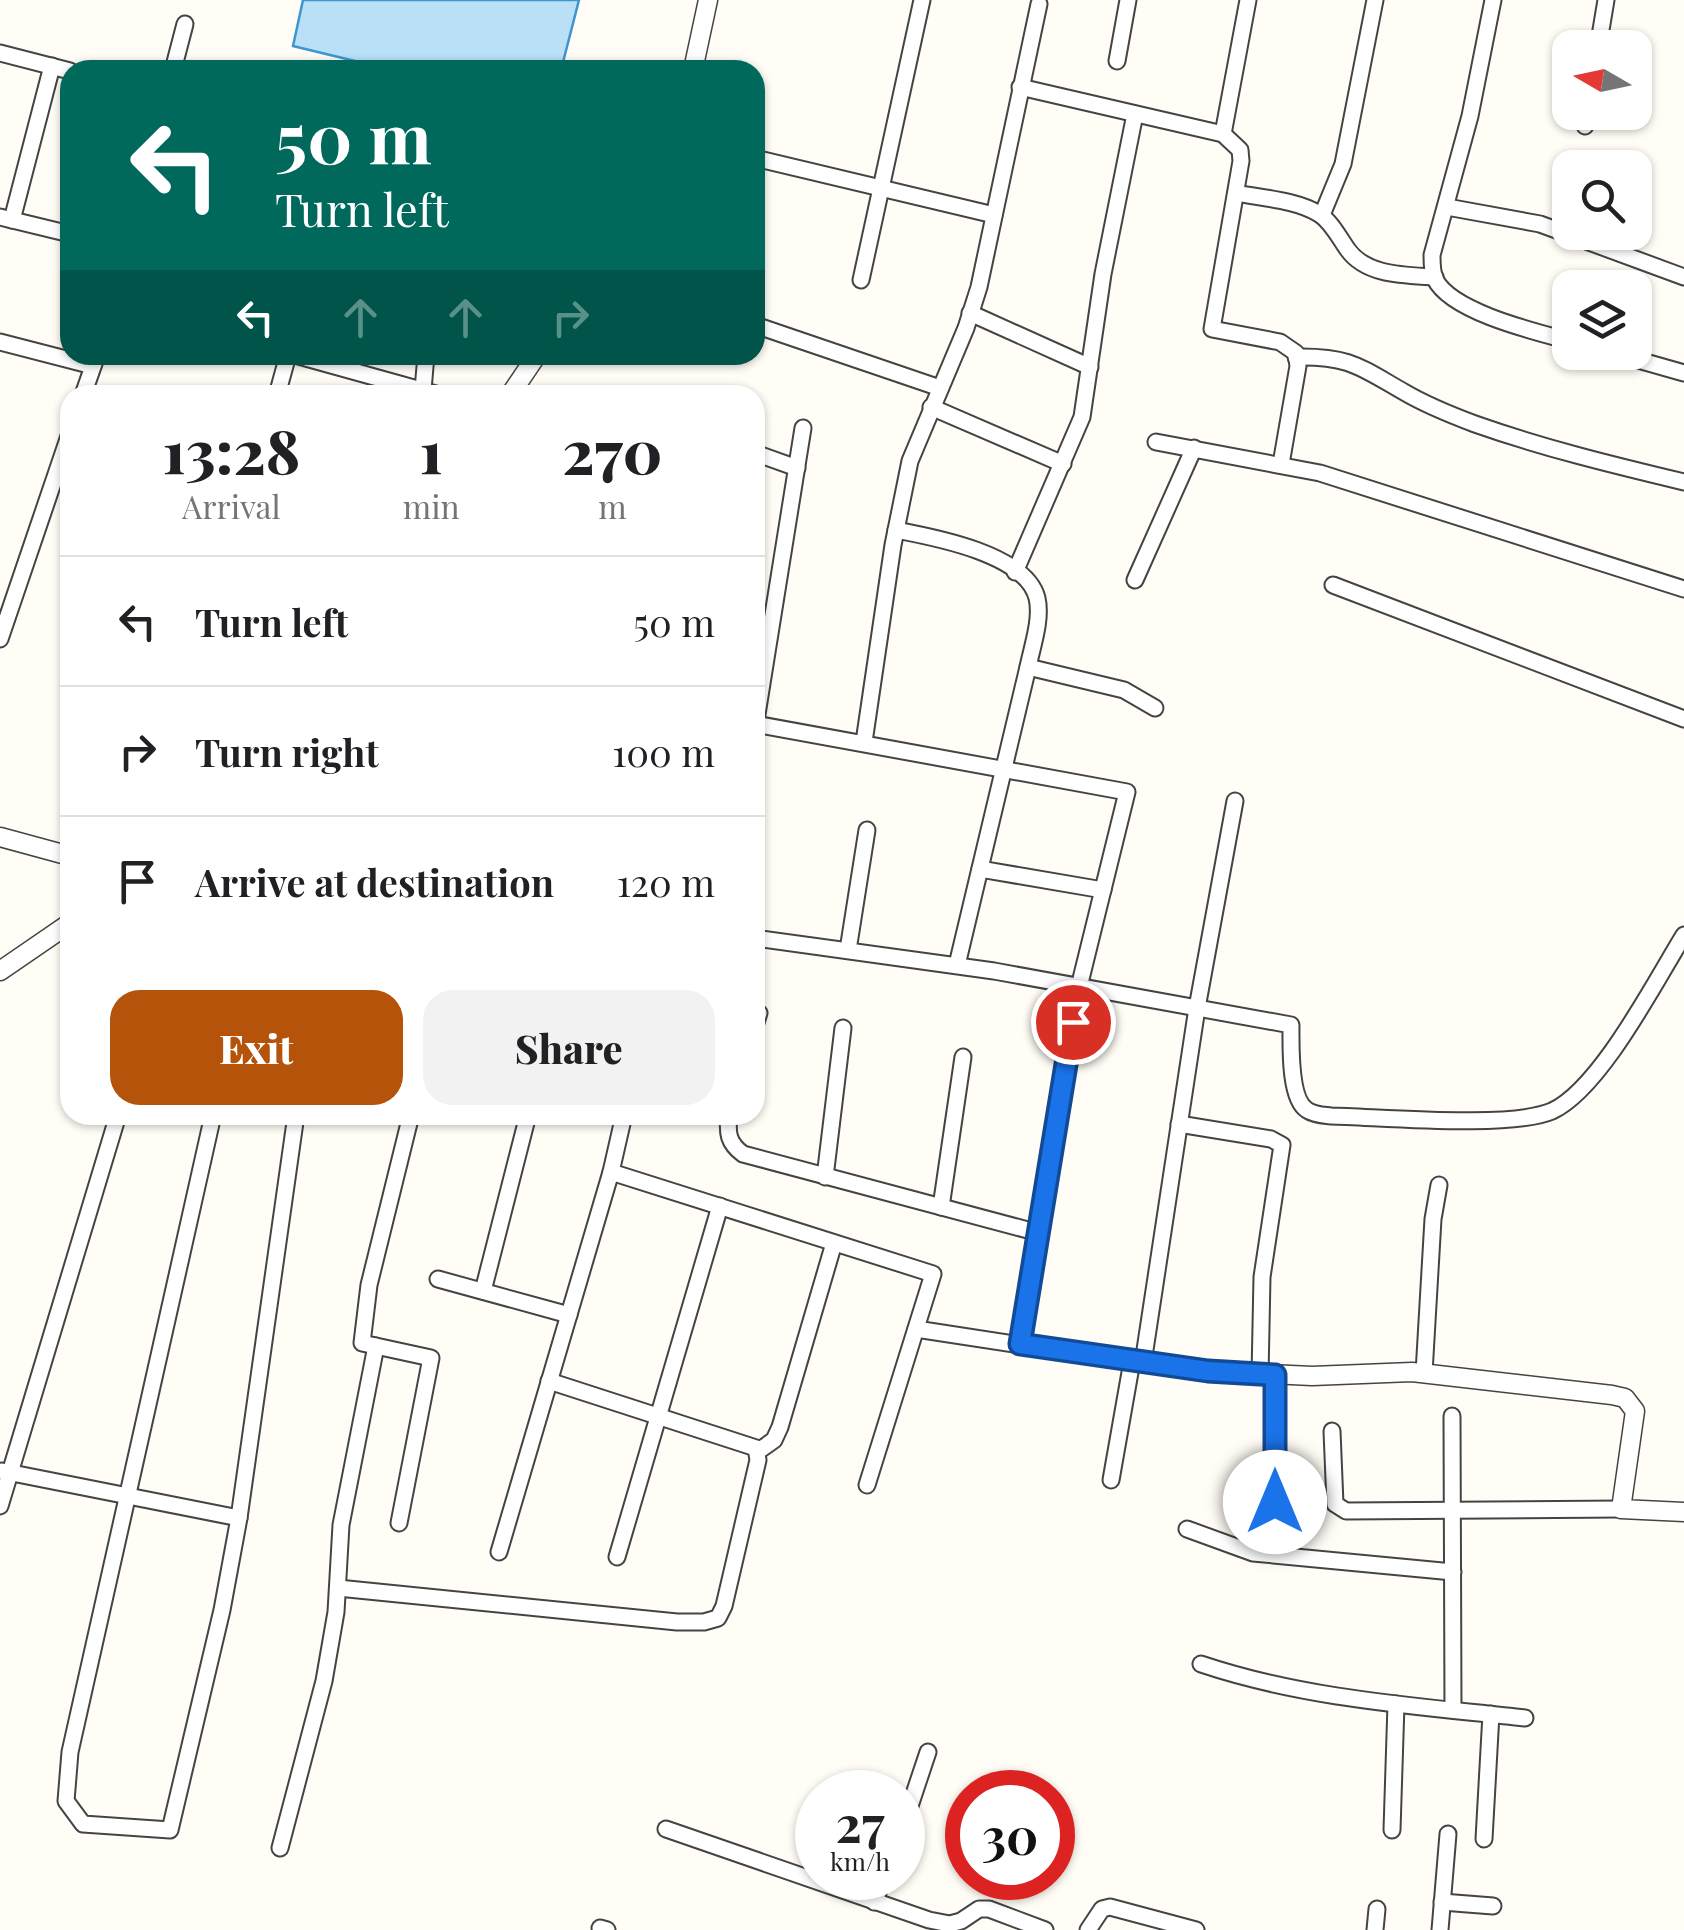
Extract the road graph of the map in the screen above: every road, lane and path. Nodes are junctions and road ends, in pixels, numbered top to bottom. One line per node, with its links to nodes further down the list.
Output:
1 (708, 0): 13 (street)
2 (922, 0): 21 (street)
3 (1128, 0): 14 (street)
4 (1248, 0): 19 (street)
5 (1375, 0): 25 (street)
6 (1493, 0): 23 (street)
7 (1606, 0): 10 (street)
8 (1039, 4): 17 (street)
9 (184, 24): 12 (street)
10 (1601, 30)
11 (0, 53): 15 (street)
12 (175, 60)
13 (695, 60)
14 (1117, 60)
15 (52, 66): 16 (street); 26 (street)
16 (60, 68)
17 (1020, 86): 18 (street); 24 (street)
18 (1135, 114): 19 (street); 39 (street)
19 (1223, 134): 22 (street)
20 (765, 160): 21 (street)
21 (881, 188): 24 (street); 30 (street)
22 (1236, 194): 25 (street); 36 (street)
23 (1446, 207): 28 (street); 29 (street)
24 (994, 215): 31 (street)
25 (1322, 215): 28 (street)
26 (6, 218): 27 (street)
27 (60, 232)
28 (1434, 277): 33 (street)
29 (1684, 277)
30 (861, 280)
31 (970, 313): 39 (street); 42 (street)
32 (765, 328): 42 (street)
33 (1552, 335)
34 (0, 342): 35 (street)
35 (60, 353)
36 (1296, 357): 50 (street); 52 (street)
37 (1652, 364): 40 (street)
38 (329, 365): 41 (street)
39 (1090, 367): 49 (street)
40 (1684, 374)
41 (403, 385)
42 (940, 388): 43 (street)
43 (932, 406): 49 (street); 53 (street)
44 (803, 428): 51 (street)
45 (1156, 442): 46 (street)
46 (1194, 448): 50 (street); 55 (street)
47 (765, 457): 51 (street)
48 (60, 461): 58 (street)
49 (1063, 464): 54 (street)
50 (1281, 464): 57 (street)
51 (796, 468): 59 (street)
52 (1684, 482)
53 (896, 530): 54 (street); 64 (street)
54 (1016, 572): 60 (street)
55 (1135, 580)
56 (1332, 586): 62 (street)
57 (1684, 589)
58 (0, 638)
59 (765, 662)
60 (1028, 667): 61 (street); 65 (street)
61 (1155, 708)
62 (1684, 719)
63 (765, 727): 64 (street)
64 (864, 742): 65 (street)
65 (1004, 769): 70 (street); 71 (street)
66 (1235, 801): 79 (street)
67 (866, 830): 75 (street)
68 (0, 837): 69 (street)
69 (60, 853)
70 (980, 869): 71 (street); 76 (street)
71 (1103, 890): 78 (street)
72 (60, 930): 77 (street)
73 (1684, 935): 79 (street)
74 (765, 939): 75 (street)
75 (848, 950): 76 (street)
76 (957, 965): 78 (street)
77 (0, 971)
78 (1079, 987): 79 (street); 95 (street)
79 (1197, 1008): 82 (street)
80 (843, 1028): 91 (street)
81 (962, 1057): 94 (street)
82 (1180, 1124): 103 (street); 105 (street)
83 (115, 1125): 111 (street)
84 (211, 1125): 114 (street)
85 (295, 1125): 120 (street)
86 (409, 1125): 102 (street)
87 (525, 1125): 98 (street)
88 (622, 1125): 90 (street)
89 (728, 1125): 91 (street)
90 (611, 1172): 93 (street); 99 (street)
91 (825, 1177): 94 (street)
92 (1439, 1186): 104 (street)
93 (720, 1206): 96 (street); 107 (street)
94 (941, 1208): 95 (street)
95 (1039, 1233): 101 (street)
96 (834, 1242): 100 (street); 110 (street)
97 (438, 1279): 98 (street)
98 (483, 1291): 99 (street)
99 (569, 1315): 106 (street)
100 (916, 1329): 101 (street); 113 (street)
101 (1020, 1344): 103 (street)
102 (376, 1346): 121 (street); 126 (street)
103 (1138, 1362): 105 (street); 112 (street)
104 (1424, 1372): 105 (street); 117 (street)
105 (1268, 1375): 115 (street)
106 (550, 1381): 107 (street); 123 (street)
107 (659, 1415): 110 (street); 124 (street)
108 (1452, 1416): 118 (street)
109 (1332, 1431): 118 (street)
110 (757, 1452): 126 (street)
111 (4, 1472): 114 (street); 116 (street)
112 (1111, 1480)
113 (867, 1484)
114 (126, 1495): 120 (street); 120 (street)
115 (1275, 1502)
116 (0, 1506)
117 (1621, 1509): 118 (street); 119 (street)
118 (1453, 1511): 125 (street)
119 (1684, 1512)
120 (238, 1518)
121 (399, 1522)
122 (1187, 1529): 125 (street)
123 (499, 1552)
124 (617, 1558)
125 (1453, 1572): 129 (street)
126 (338, 1588): 138 (street)
127 (1201, 1664): 128 (street)
128 (1396, 1704): 129 (street); 135 (street)
129 (1453, 1710): 130 (street)
130 (1491, 1714): 131 (street); 137 (street)
131 (1525, 1718)
132 (928, 1752): 133 (street)
133 (922, 1770)
134 (666, 1829): 139 (street)
135 (1392, 1830)
136 (1448, 1834): 140 (street)
137 (1484, 1838)
138 (280, 1848)
139 (874, 1902): 143 (street)
140 (1442, 1902): 141 (street); 147 (street)
141 (1493, 1906)
142 (1377, 1909): 146 (street)
143 (1042, 1930)
144 (1088, 1930): 145 (street)
145 (1196, 1930)
146 (1375, 1930)
147 (1440, 1930)

